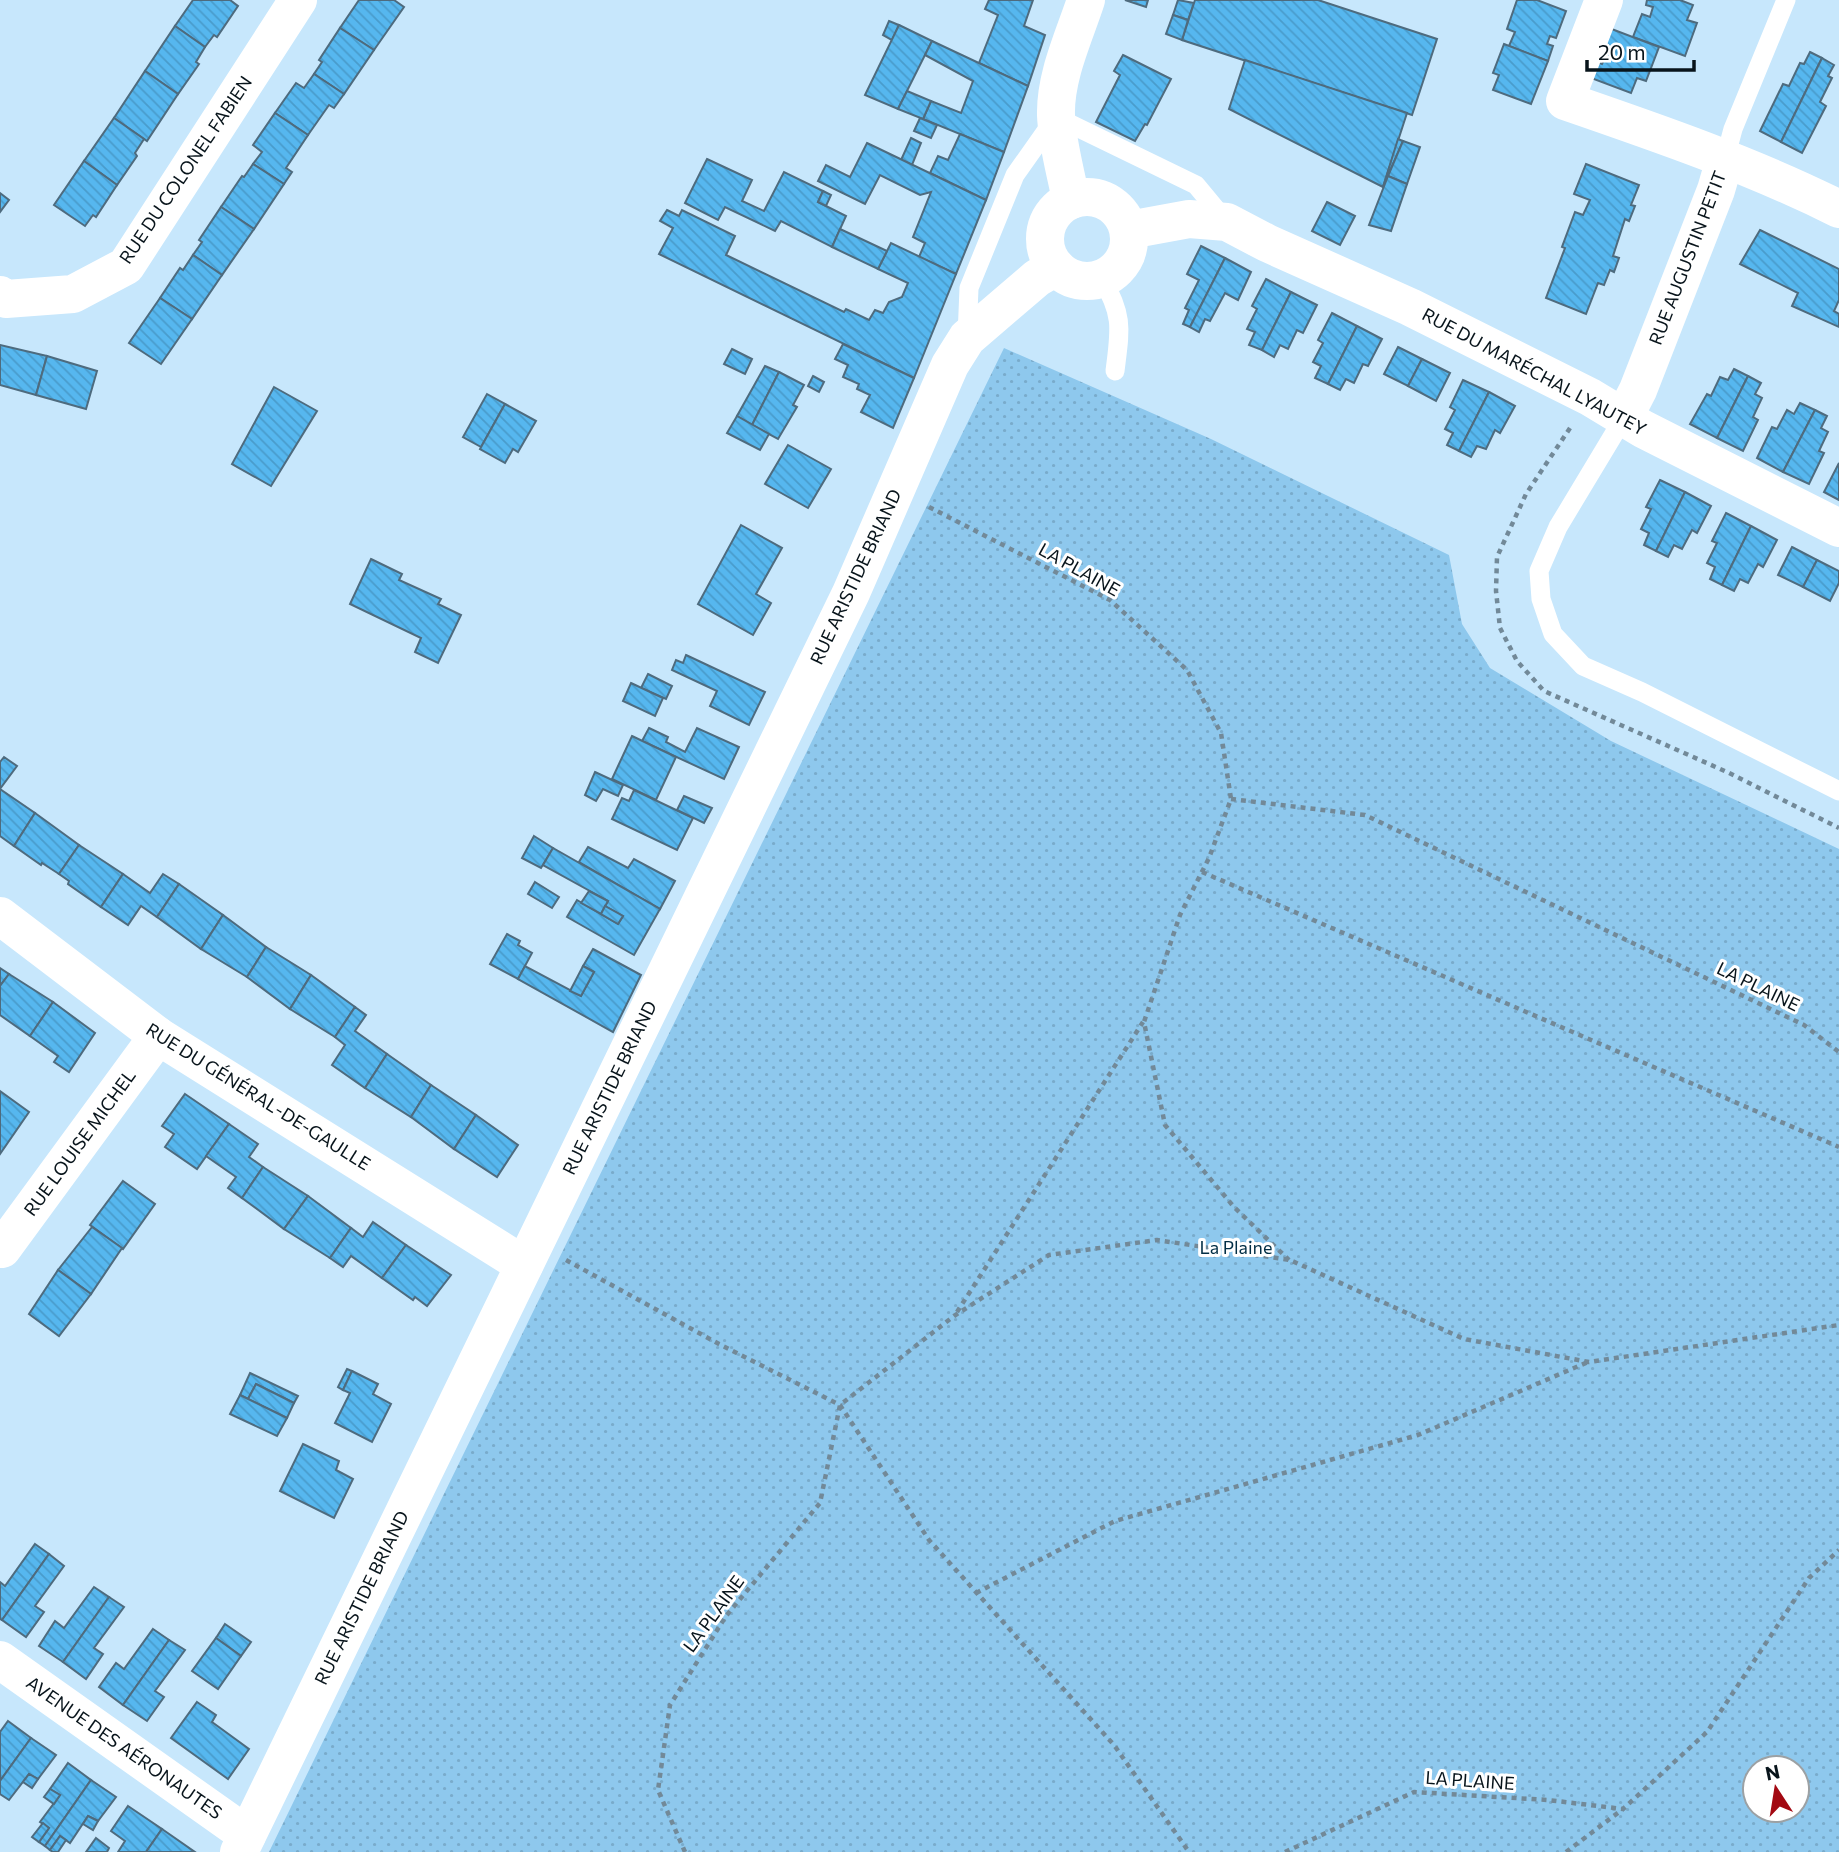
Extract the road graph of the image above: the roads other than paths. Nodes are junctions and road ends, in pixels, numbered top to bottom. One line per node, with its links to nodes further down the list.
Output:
1 (298, 0): 13 (street, RUE DU COLONEL FABIEN)
2 (1086, 0): 5 (street, RUE ARISTIDE BRIAND)
3 (1604, 0): 6 (street, RUE AUGUSTIN PETIT)
4 (1786, 0): 6 (lane)
5 (1056, 117): 7 (street, RUE ARISTIDE BRIAND); 9 (lane, RUE DU MARÉCHAL LYAUTEY); 14 (lane, RUE ARISTIDE BRIAND)
6 (1725, 159): 8 (street); 16 (street, RUE AUGUSTIN PETIT)
7 (1072, 200): 10 (street); 11 (street)
8 (1839, 209)
9 (1227, 222): 10 (street, RUE DU MARÉCHAL LYAUTEY); 16 (street, RUE DU MARÉCHAL LYAUTEY)
10 (1129, 230): 12 (street)
11 (1056, 267): 12 (street); 14 (street, RUE ARISTIDE BRIAND)
12 (1102, 279): 15 (lane)
13 (0, 295)
14 (967, 338): 22 (street, RUE ARISTIDE BRIAND)
15 (1115, 371)
16 (1623, 419): 17 (street, RUE DU MARÉCHAL LYAUTEY); 18 (lane)
17 (1839, 528)
18 (1839, 791)
19 (0, 916): 20 (street, RUE DU GÉNÉRAL-DE-GAULLE)
20 (158, 1036): 21 (street, RUE LOUISE MICHEL); 22 (street, RUE DU GÉNÉRAL-DE-GAULLE)
21 (2, 1249)
22 (529, 1254): 24 (street, RUE ARISTIDE BRIAND)
23 (0, 1660): 24 (street, AVENUE DES AÉRONAUTES)
24 (243, 1844)

